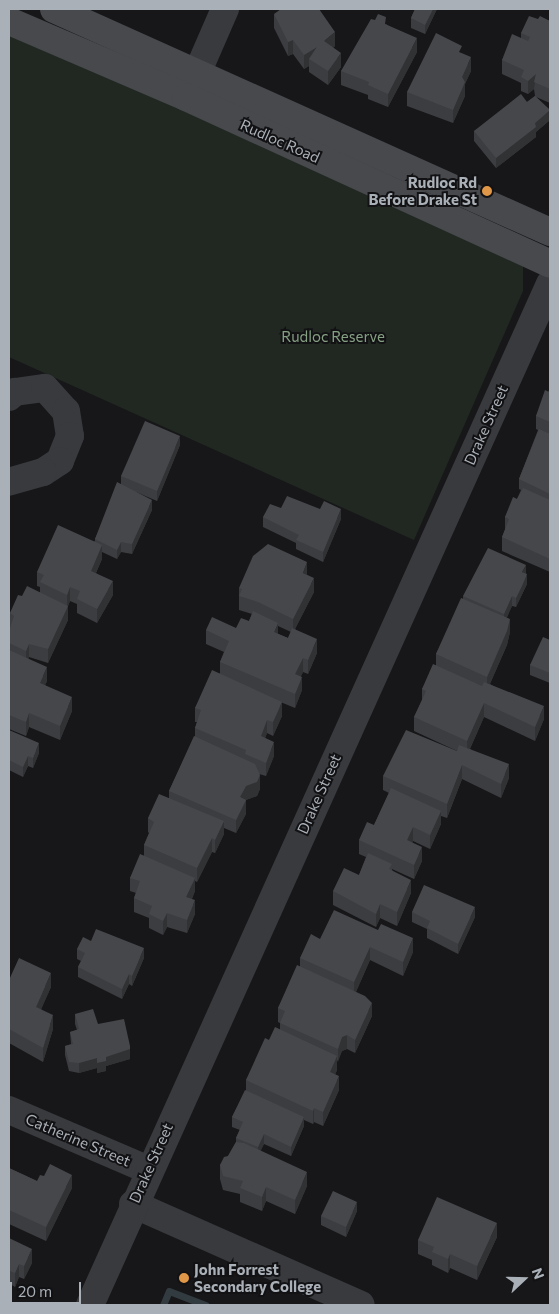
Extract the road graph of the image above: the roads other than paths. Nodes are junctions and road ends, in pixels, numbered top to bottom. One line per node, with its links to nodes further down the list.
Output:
1 (54, 9): 4 (main road, Rudloc Road)
2 (225, 9): 4 (street)
3 (9, 21): 4 (main road, Rudloc Road)
4 (192, 85): 5 (main road, Rudloc Road); 6 (main road, Rudloc Road)
5 (550, 232)
6 (550, 264)
7 (550, 284): 11 (street, Drake Street)
8 (9, 397): 9 (street)
9 (9, 482)
10 (9, 1110): 11 (street, Catherine Street)
11 (148, 1170): 12 (street, Drake Street)
12 (133, 1204): 13 (street, Drake Street); 14 (street)
13 (90, 1305)
14 (361, 1305)

